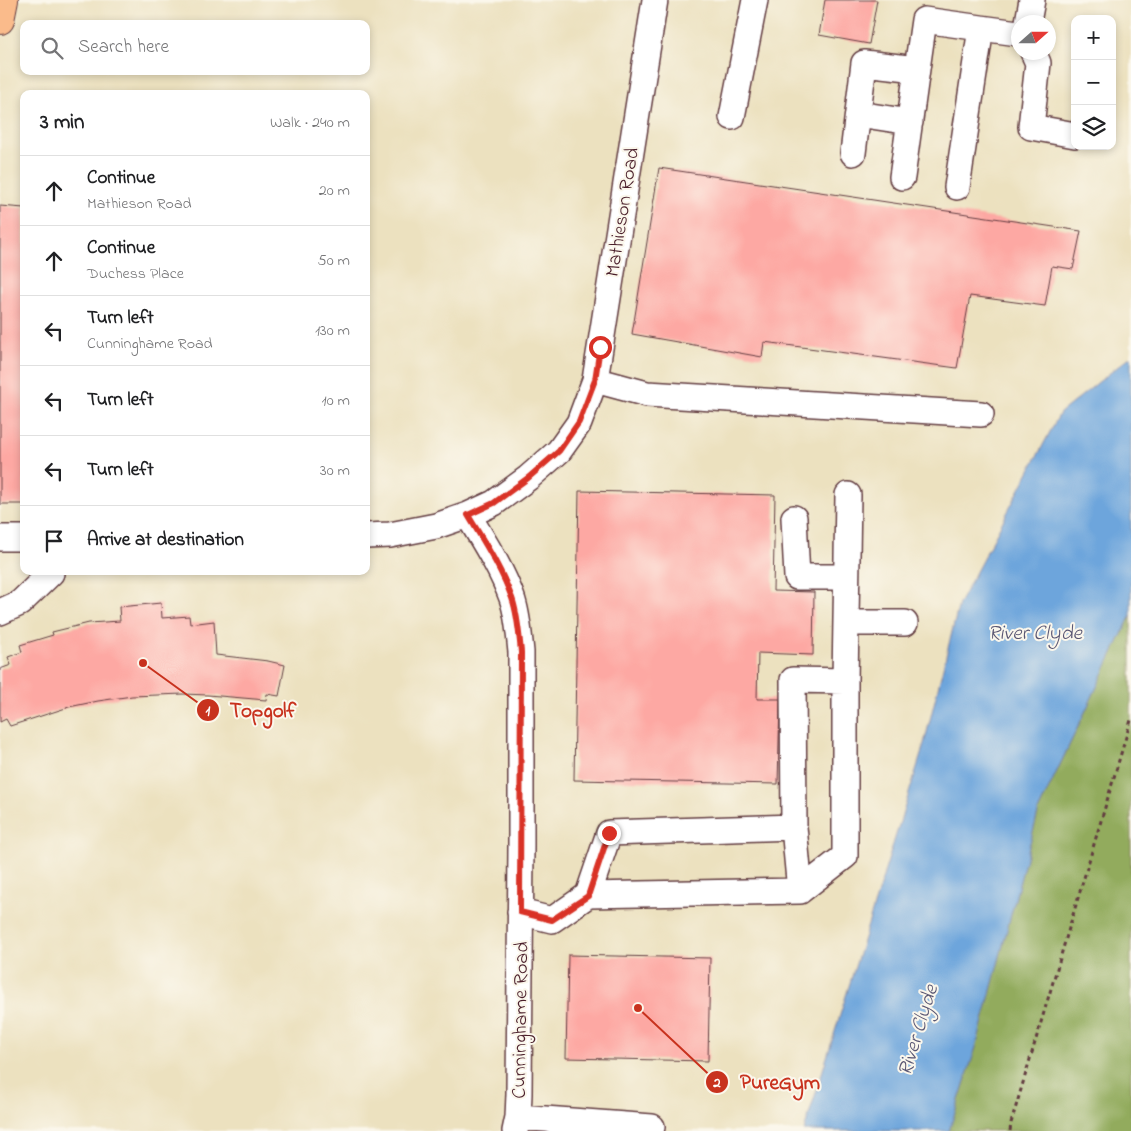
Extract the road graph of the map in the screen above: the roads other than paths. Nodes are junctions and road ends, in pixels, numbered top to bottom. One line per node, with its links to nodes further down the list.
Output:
1 (4, 0): 6 (main road)
2 (655, 0): 18 (street, Mathieson Road)
3 (755, 0): 12 (street)
4 (1032, 0): 5 (street)
5 (1029, 15)
6 (0, 20)
7 (981, 28): 8 (street); 10 (street); 17 (street)
8 (1011, 32)
9 (1037, 60): 14 (street)
10 (917, 69): 11 (street); 13 (street)
11 (858, 114): 13 (street); 15 (street)
12 (732, 117)
13 (910, 122): 16 (street)
14 (1071, 135)
15 (853, 153)
16 (902, 177)
17 (957, 188)
18 (595, 380): 19 (street); 21 (street, Mathieson Road)
19 (981, 414)
20 (848, 495): 27 (street)
21 (468, 515): 23 (street, Mathieson Road); 35 (street, Cunninghame Road)
22 (794, 518): 27 (street)
23 (370, 536)
24 (0, 538): 25 (street)
25 (20, 538)
26 (49, 575): 28 (street)
27 (846, 577): 29 (street)
28 (0, 612)
29 (846, 623): 30 (street); 31 (street)
30 (905, 623)
31 (844, 681): 32 (street); 33 (street)
32 (794, 826): 33 (street); 34 (street)
33 (800, 890): 34 (street)
34 (588, 896): 35 (street)
35 (520, 912): 36 (street, Cunninghame Road)
36 (517, 1124): 37 (street, Cunninghame Road)
37 (652, 1127)

